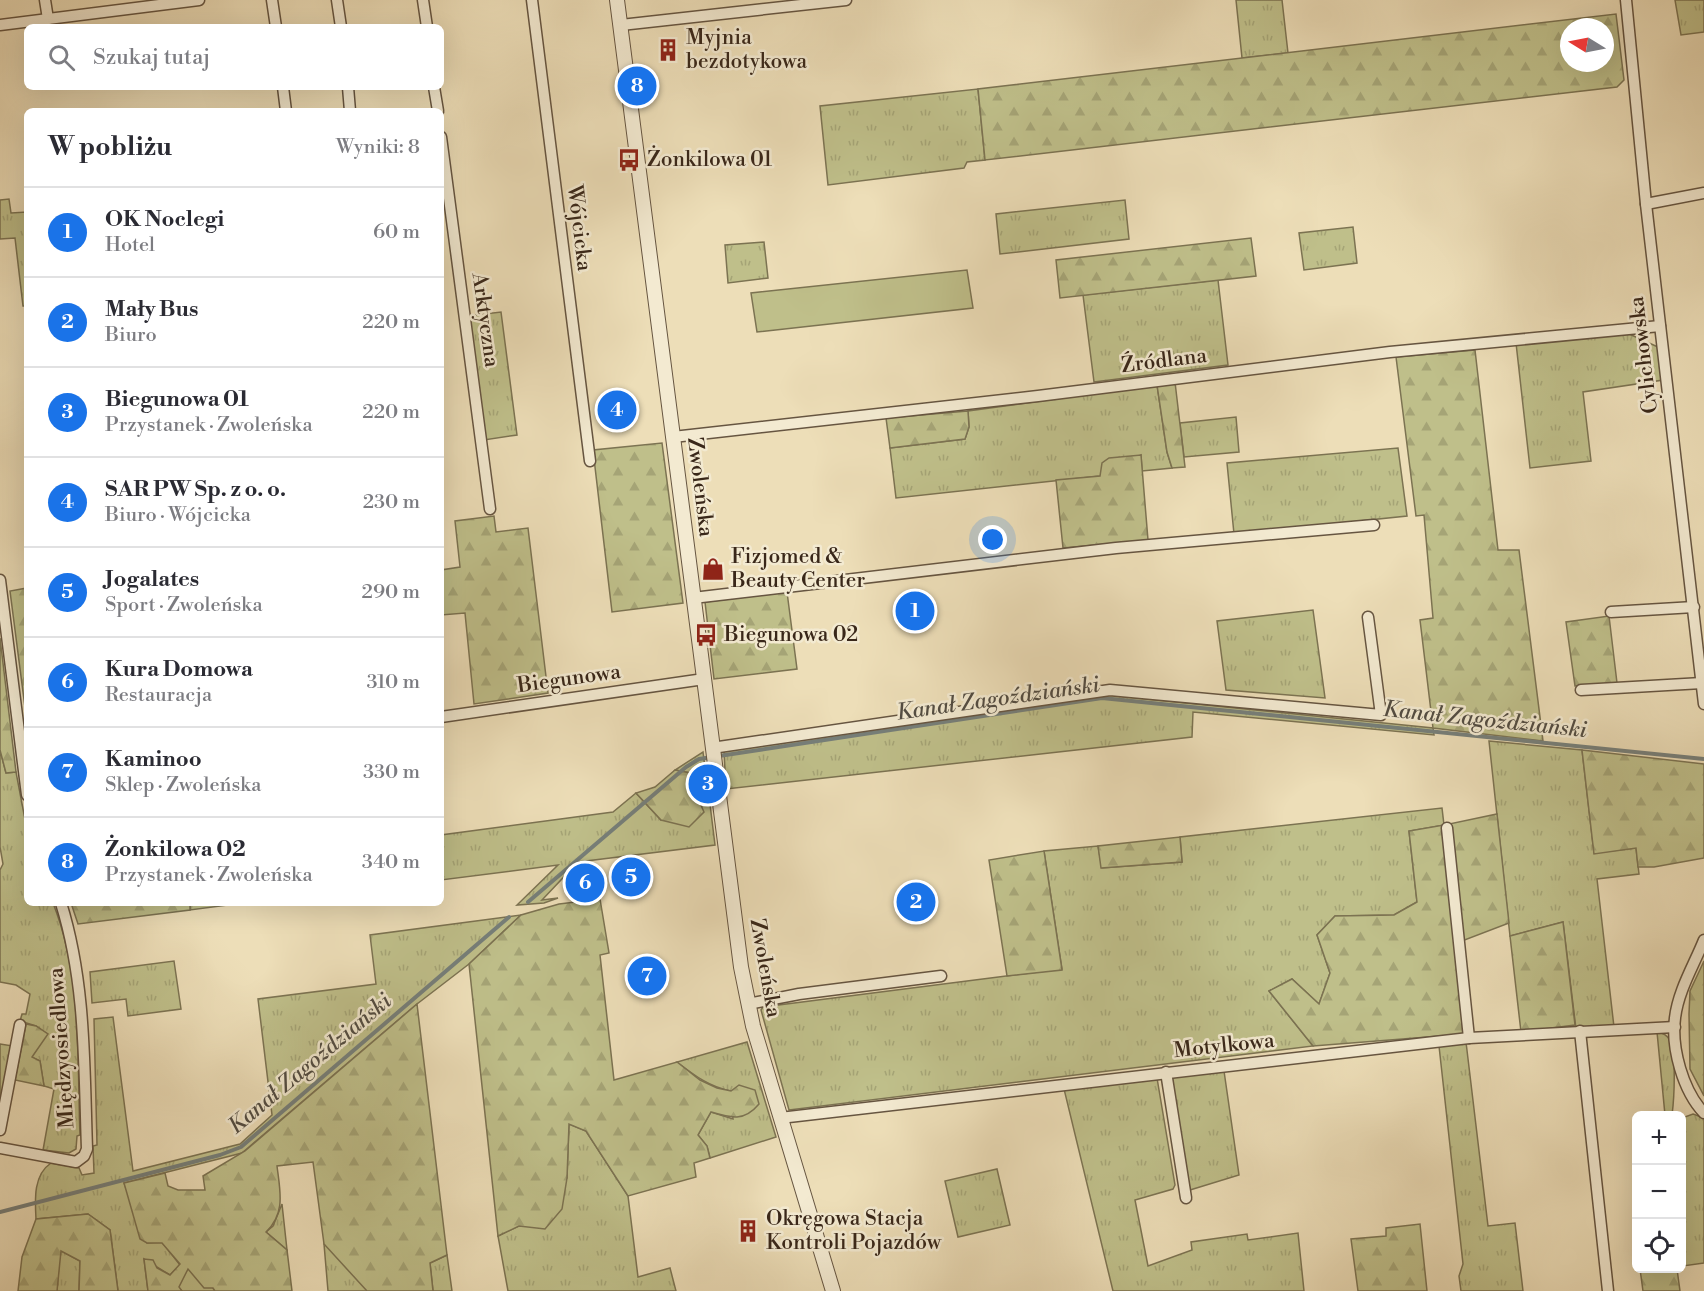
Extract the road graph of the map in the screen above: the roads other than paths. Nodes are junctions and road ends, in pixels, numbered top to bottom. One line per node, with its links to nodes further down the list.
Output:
1 (45, 0): 10 (street)
2 (199, 0): 10 (street)
3 (272, 0): 11 (street)
4 (337, 0): 12 (street)
5 (423, 0): 13 (street)
6 (532, 0): 27 (street, Wójcicka)
7 (617, 0): 14 (street, Zwoleńska)
8 (846, 0): 14 (street)
9 (1626, 0): 24 (street, Cylichowska)
10 (48, 19): 15 (street)
11 (276, 24)
12 (340, 24)
13 (427, 24)
14 (621, 25): 26 (street, Zwoleńska)
15 (0, 26)
16 (283, 90): 19 (street)
17 (348, 90): 20 (street)
18 (434, 90): 21 (street)
19 (286, 108)
20 (350, 108)
21 (438, 108)
22 (444, 160): 28 (street, Arktyczna)
23 (1704, 193): 24 (street)
24 (1646, 204): 25 (street, Cylichowska)
25 (1660, 326): 26 (street, Źródlana); 32 (street, Cylichowska)
26 (673, 437): 31 (street, Zwoleńska)
27 (590, 461)
28 (490, 509)
29 (1374, 525): 31 (street)
30 (0, 580): 41 (street)
31 (693, 598): 35 (street, Zwoleńska)
32 (1694, 608): 33 (street); 36 (street, Cylichowska)
33 (1611, 612)
34 (1368, 617): 40 (street)
35 (704, 679): 39 (street, Biegunowa); 40 (street, Zwoleńska)
36 (1702, 683): 37 (street); 38 (street, Cylichowska)
37 (1581, 690)
38 (1704, 704)
39 (444, 717)
40 (713, 755): 46 (street, Zwoleńska)
41 (24, 764)
42 (1447, 828): 50 (street)
43 (62, 906): 55 (street, Międzyosiedlowa)
44 (1704, 940): 48 (street)
45 (941, 976): 46 (street)
46 (748, 1004): 53 (street, Zwoleńska)
47 (21, 1025): 54 (street)
48 (1675, 1027): 49 (street, Motylkowa); 52 (street)
49 (1580, 1031): 50 (street, Motylkowa); 58 (street)
50 (1469, 1038): 51 (street, Motylkowa)
51 (1166, 1072): 53 (street, Motylkowa); 56 (street)
52 (1704, 1113)
53 (780, 1118): 57 (street, Zwoleńska)
54 (0, 1130)
55 (0, 1148)
56 (1186, 1198)
57 (832, 1291)
58 (1608, 1291)

